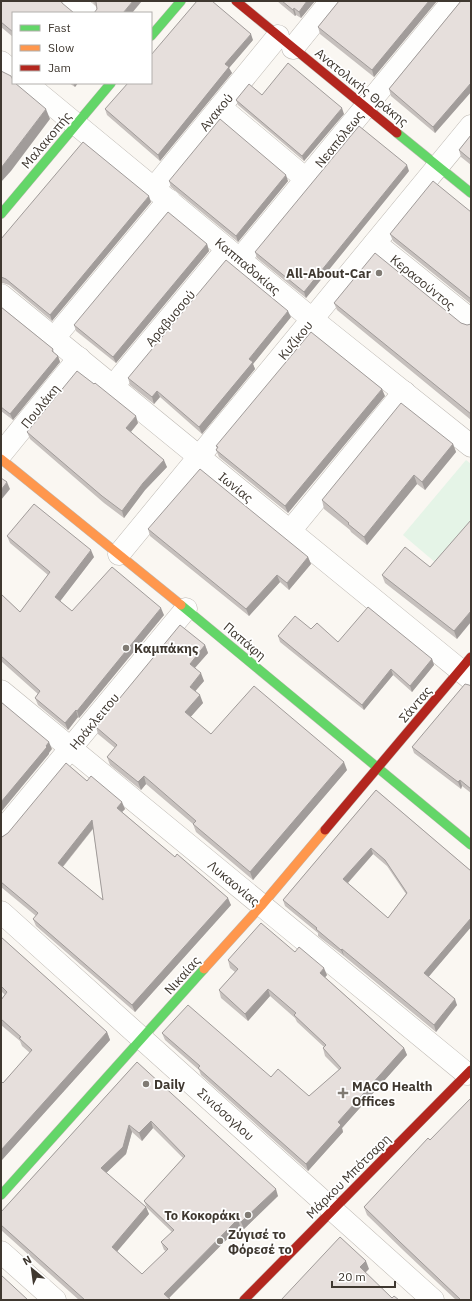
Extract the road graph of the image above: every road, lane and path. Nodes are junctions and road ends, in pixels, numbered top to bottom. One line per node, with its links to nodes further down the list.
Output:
1 (73, 1): 6 (street)
2 (181, 1): 7 (street)
3 (236, 1): 8 (street, Ανατολικής Θράκης)
4 (331, 1): 8 (street, Ανακού)
5 (453, 1): 14 (street, Νεαπόλεως)
6 (86, 12)
7 (152, 35)
8 (286, 42): 13 (street, Ανακού); 14 (street, Ανατολικής Θράκης)
9 (1, 62): 10 (street)
10 (12, 71)
11 (27, 84): 15 (street, Καππαδοκίας)
12 (110, 84): 15 (street, Μαλακοπής)
13 (220, 107): 18 (street); 20 (street, Ανακού)
14 (366, 107): 17 (street, Ανατολικής Θράκης); 18 (street, Νεαπόλεως)
15 (76, 124): 20 (street, Καππαδοκίας); 21 (street, Μαλακοπής)
16 (471, 126): 17 (street, Κυζίκου)
17 (438, 166): 19 (street, Ανατολικής Θράκης); 22 (street, Κυζίκου)
18 (306, 180): 23 (street, Νεαπόλεως)
19 (471, 193)
20 (161, 194): 23 (street, Καππαδοκίας); 27 (street, Ανακού)
21 (1, 214)
22 (375, 243): 25 (street, Κυζίκου); 26 (street, Κερασούντος)
23 (234, 254): 25 (street, Καππαδοκίας); 29 (street, Αραβυσσού)
24 (1, 295): 27 (street, Ιωνίας)
25 (312, 319): 30 (street, Καππαδοκίας); 33 (street, Κυζίκου)
26 (471, 320)
27 (54, 338): 28 (street, Ιωνίας)
28 (79, 358): 29 (street, Ιωνίας); 32 (street, Πουλάκη)
29 (113, 386): 33 (street, Ιωνίας)
30 (404, 392): 31 (street, Καππαδοκίας); 35 (street)
31 (471, 446)
32 (1, 454)
33 (199, 457): 35 (street, Ιωνίας); 36 (street, Κυζίκου)
34 (1, 459): 36 (street, Παπάφη)
35 (290, 531): 38 (street, Ιωνίας)
36 (119, 554): 37 (street, Παπάφη)
37 (186, 609): 40 (street, Ηράκλειτου); 41 (street, Παπάφη)
38 (467, 669): 41 (street, Σάντας)
39 (1, 691): 40 (street, Λυκαονίας)
40 (71, 748): 42 (street, Ηράκλειτου); 44 (street, Λυκαονίας)
41 (378, 768): 43 (street, Παπάφη); 44 (street, Νικαίας)
42 (1, 832)
43 (471, 845)
44 (262, 906): 46 (street, Νικαίας); 47 (street, Λυκαονίας)
45 (1, 912): 46 (street, Σινιόσογλου)
46 (142, 1038): 48 (street, Νικαίας); 49 (street, Σινιόσογλου)
47 (469, 1072): 49 (street, Μάρκου Μπότσαρη)
48 (1, 1195)
49 (333, 1210): 52 (street, Μάρκου Μπότσαρη); 53 (street, Σινιόσογλου)
50 (1, 1252): 51 (street)
51 (55, 1300)
52 (244, 1300)
53 (433, 1300)

